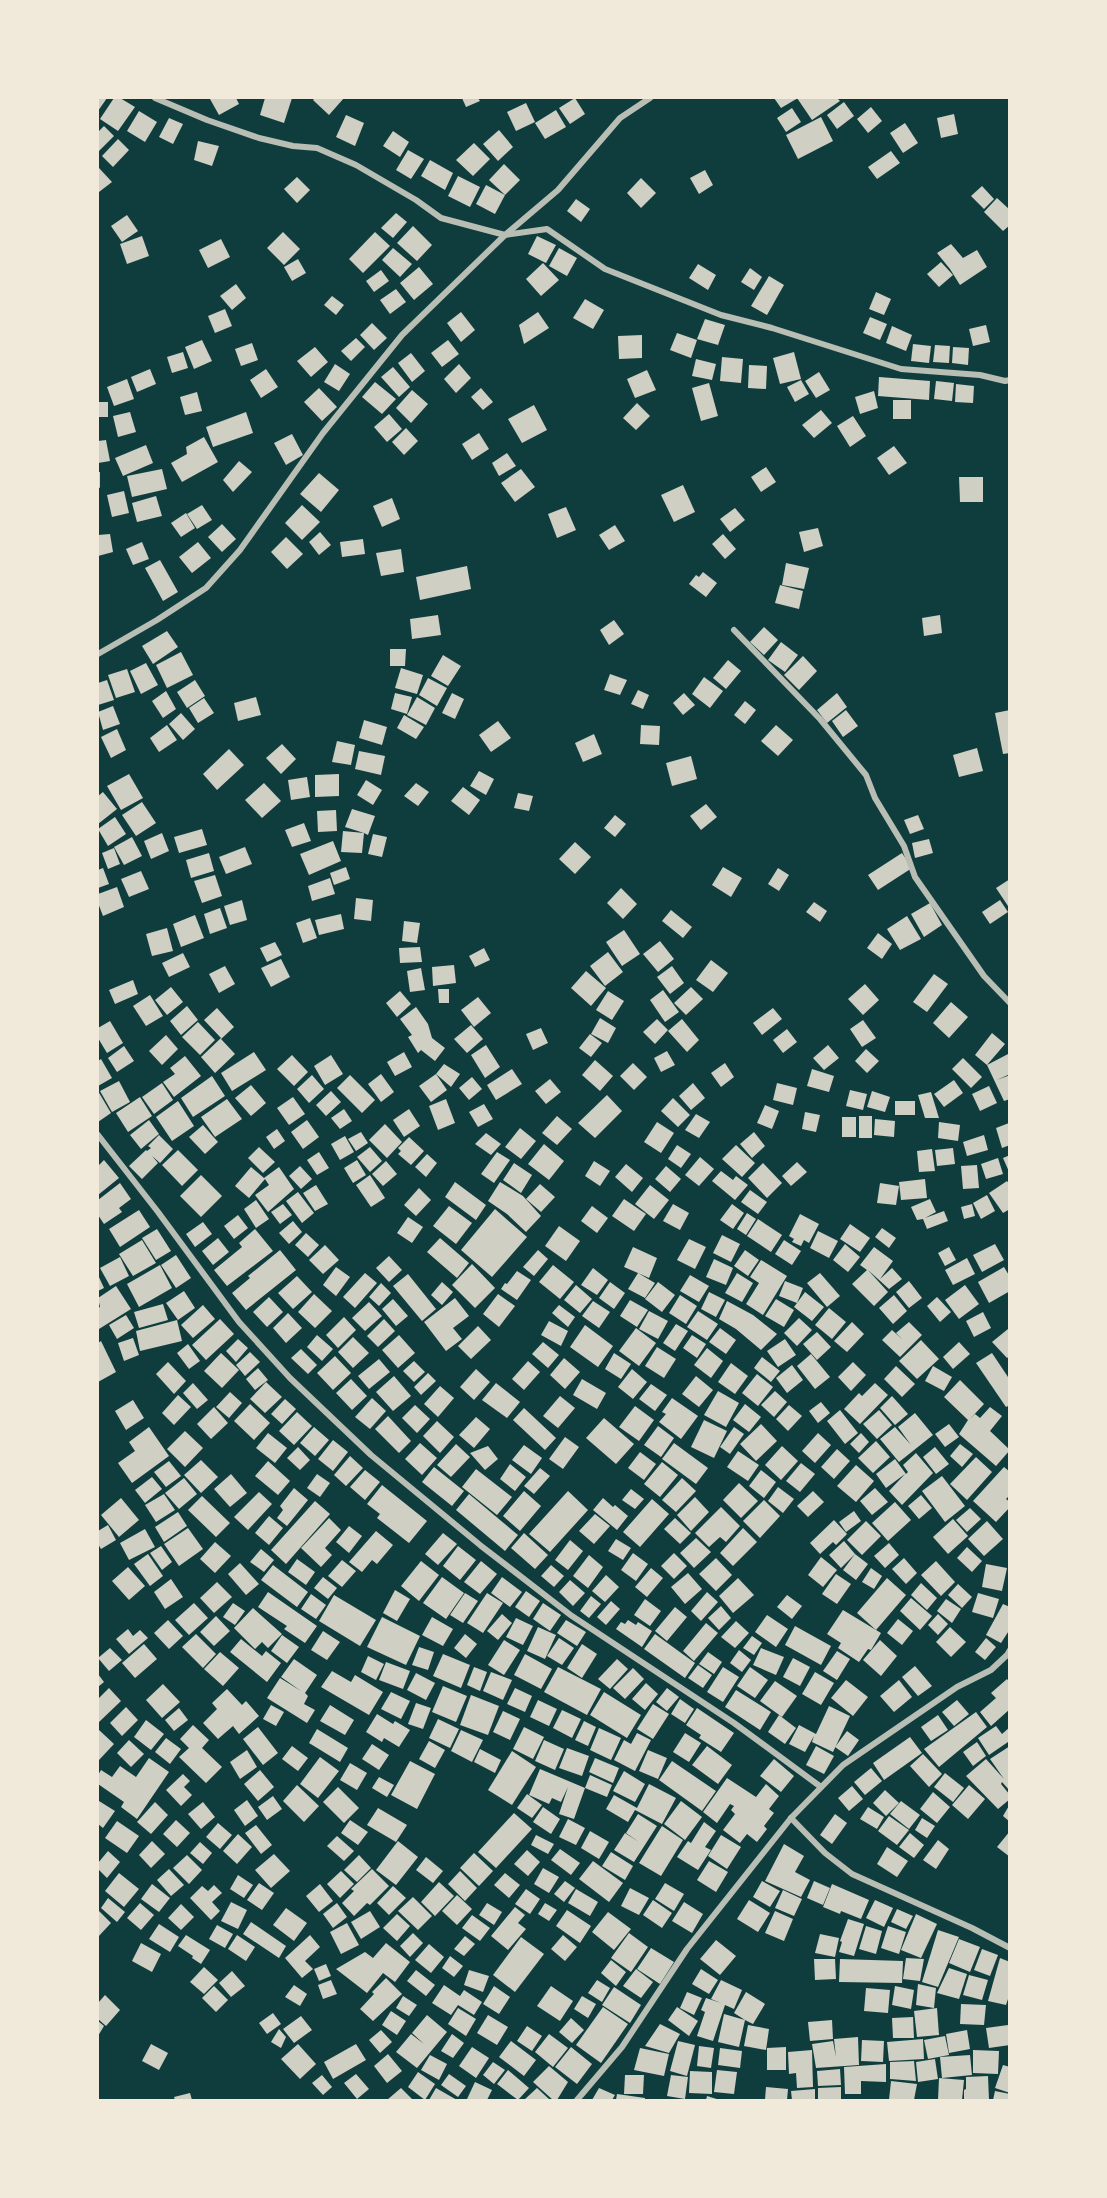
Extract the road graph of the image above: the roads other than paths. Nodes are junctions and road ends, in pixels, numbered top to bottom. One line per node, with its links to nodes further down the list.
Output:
1 (155, 98): 3 (street)
2 (650, 98): 3 (street)
3 (505, 235): 4 (street); 6 (street)
4 (1010, 380)
5 (734, 630): 7 (street)
6 (98, 654)
7 (1010, 1003)
8 (98, 1135): 10 (street)
9 (1010, 1650): 10 (street)
10 (821, 1787): 11 (street)
11 (791, 1818): 12 (street); 13 (street)
12 (1010, 1948)
13 (577, 2100)

